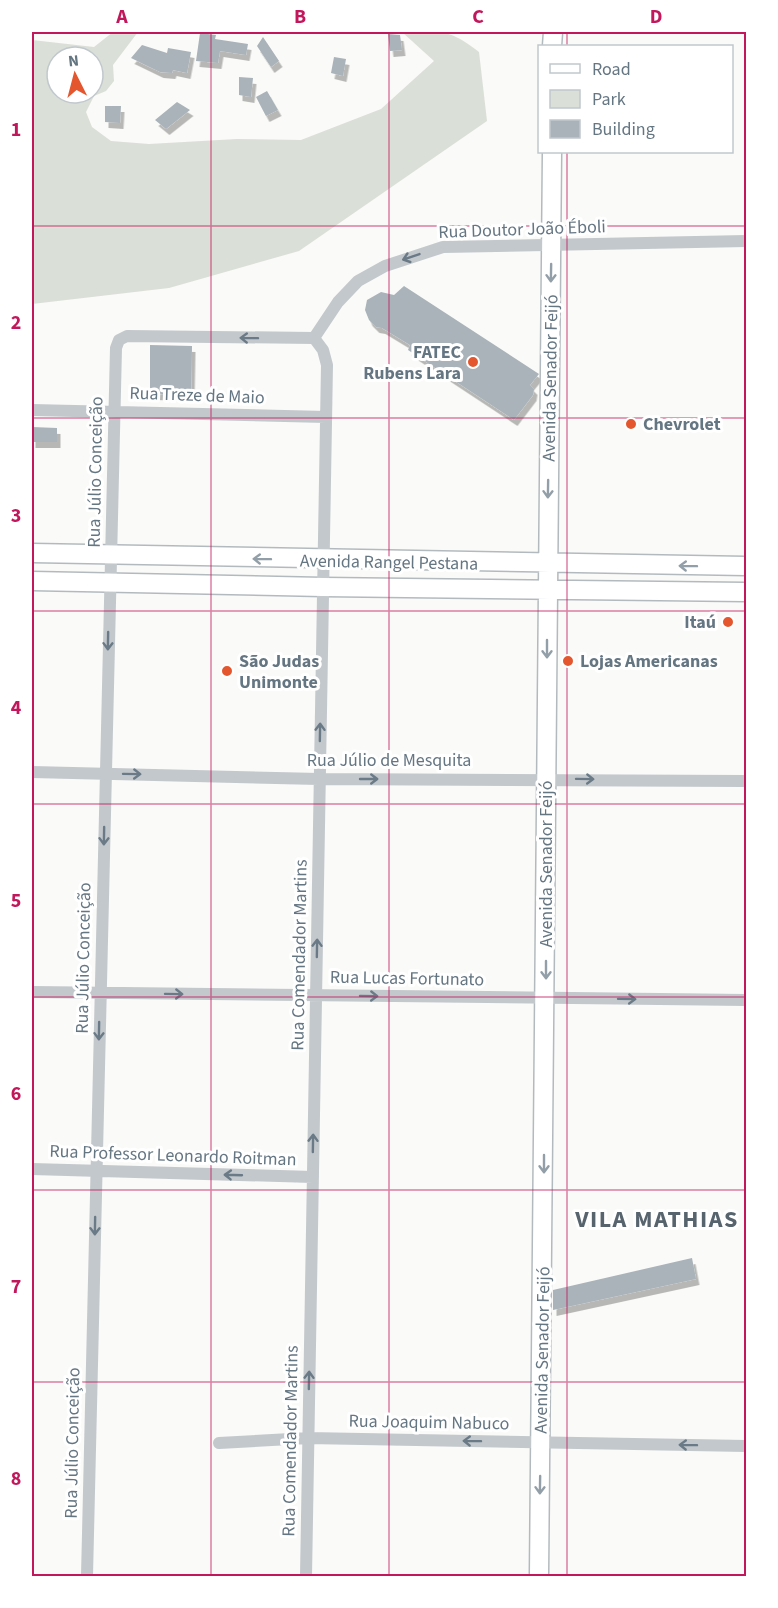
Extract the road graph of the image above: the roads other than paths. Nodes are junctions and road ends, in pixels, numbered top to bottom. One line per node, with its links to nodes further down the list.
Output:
1 (552, 153): 3 (main road, Avenida Senador Feijó)
2 (747, 241): 3 (street, Rua Doutor João Éboli)
3 (552, 245): 4 (street, Rua Doutor João Éboli, one-way to 4); 11 (main road, Avenida Senador Feijó, one-way to 11)
4 (314, 338): 6 (street, Rua Júlio Conceição, one-way to 6); 7 (street, Rua Comendador Martins)
5 (32, 410): 6 (street, Rua Treze de Maio)
6 (114, 411): 7 (street, Rua Treze de Maio); 9 (street, Rua Júlio Conceição)
7 (326, 417): 10 (street, Rua Comendador Martins)
8 (32, 554): 9 (main road, Avenida Rangel Pestana)
9 (110, 555): 10 (main road, Avenida Rangel Pestana, one-way to 9); 14 (street, Rua Júlio Conceição)
10 (323, 561): 11 (main road, Avenida Rangel Pestana); 15 (street, Rua Comendador Martins)
11 (547, 564): 12 (main road, Avenida Rangel Pestana, one-way to 11); 16 (main road, Avenida Senador Feijó)
12 (747, 566)
13 (32, 581): 14 (main road, Avenida Rangel Pestana)
14 (110, 582): 15 (main road, Avenida Rangel Pestana); 19 (street, Rua Júlio Conceição, one-way to 19)
15 (323, 587): 16 (main road, Avenida Rangel Pestana); 21 (street, Rua Comendador Martins, one-way to 15)
16 (547, 590): 17 (main road, Avenida Rangel Pestana); 20 (main road, Avenida Senador Feijó, one-way to 20)
17 (747, 591)
18 (32, 772): 19 (street, Rua Júlio de Mesquita)
19 (105, 774): 21 (street, Rua Júlio de Mesquita, one-way to 21); 24 (street, Rua Júlio Conceição, one-way to 24)
20 (546, 778): 21 (street, Rua Júlio de Mesquita, one-way to 20); 22 (street, Rua Júlio de Mesquita, one-way to 22); 26 (main road, Avenida Senador Feijó, one-way to 26)
21 (320, 779): 25 (street, Rua Comendador Martins, one-way to 21)
22 (747, 781)
23 (32, 992): 24 (street, Rua Lucas Fortunato)
24 (100, 993): 25 (street, Rua Lucas Fortunato, one-way to 25); 29 (street, Rua Júlio Conceição, one-way to 29)
25 (316, 995): 26 (street, Rua Lucas Fortunato, one-way to 26); 30 (street, Rua Comendador Martins, one-way to 25)
26 (546, 998): 27 (street, Rua Lucas Fortunato, one-way to 27); 32 (main road, Avenida Senador Feijó, one-way to 32)
27 (747, 1000)
28 (32, 1169): 29 (street, Rua Professor Leonardo Roitman)
29 (96, 1172): 30 (street, Rua Professor Leonardo Roitman, one-way to 29); 35 (street, Rua Júlio Conceição, one-way to 35)
30 (313, 1178): 31 (street, Rua Comendador Martins, one-way to 30)
31 (308, 1438): 32 (street, Rua Joaquim Nabuco, one-way to 31); 33 (street, Rua Joaquim Nabuco); 36 (street, Rua Comendador Martins)
32 (541, 1442): 34 (street, Rua Joaquim Nabuco, one-way to 32); 37 (main road, Avenida Senador Feijó, one-way to 37)
33 (219, 1443)
34 (747, 1446)
35 (87, 1576)
36 (306, 1576)
37 (539, 1576)

